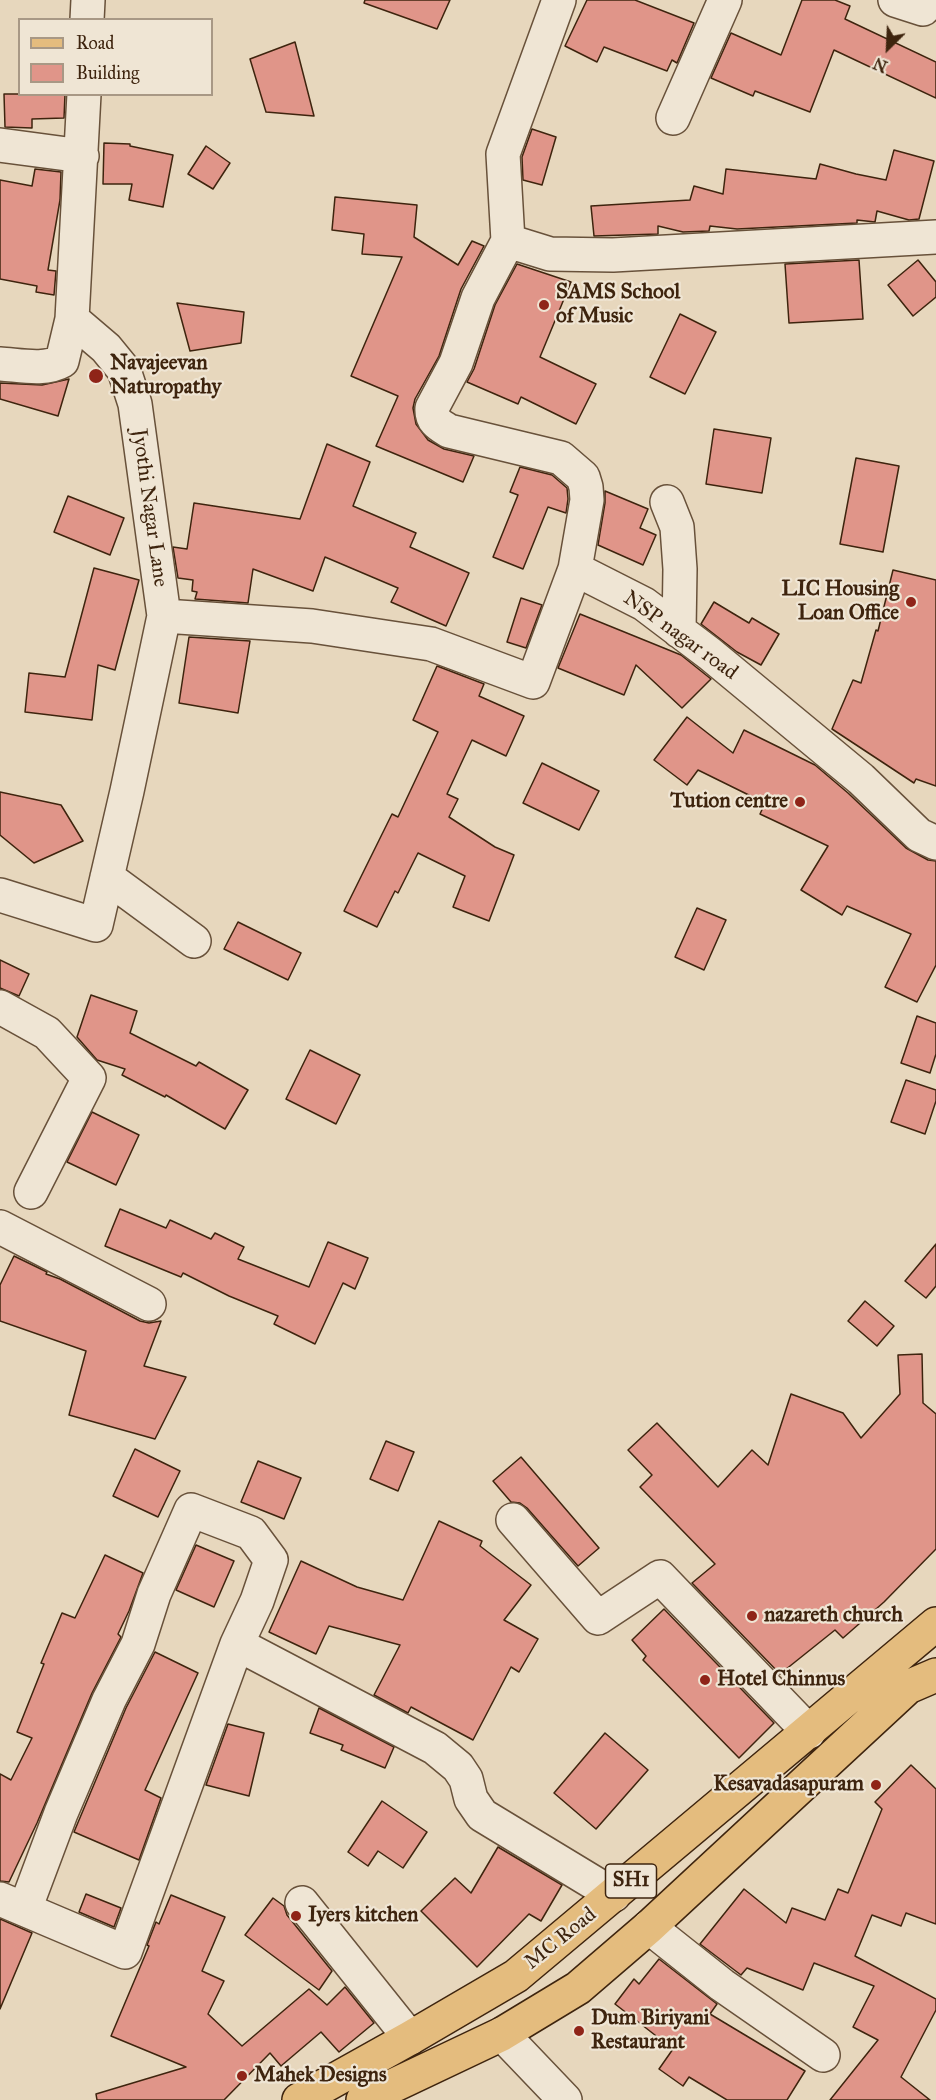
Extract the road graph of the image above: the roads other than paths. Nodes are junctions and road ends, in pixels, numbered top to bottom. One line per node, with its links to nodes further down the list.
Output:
1 (88, 0): 6 (street)
2 (559, 0): 12 (street)
3 (725, 0): 8 (street)
4 (895, 0): 5 (street)
5 (930, 0)
6 (87, 18)
7 (84, 96): 10 (street)
8 (673, 118)
9 (0, 145): 10 (street)
10 (82, 156): 13 (street)
11 (936, 237): 12 (street)
12 (508, 241): 16 (street)
13 (72, 319): 14 (street); 17 (street, Jyothi Nagar Lane)
14 (0, 364)
15 (667, 501): 18 (street)
16 (575, 568): 17 (street, Jyothi Nagar Lane); 18 (street, NSP nagar road)
17 (164, 616): 20 (street)
18 (679, 631): 19 (street, NSP nagar road)
19 (936, 843)
20 (107, 877): 21 (street); 22 (street)
21 (0, 895)
22 (194, 941)
23 (0, 1007): 24 (street)
24 (32, 1192)
25 (0, 1227): 26 (street)
26 (149, 1304)
27 (513, 1520): 31 (street)
28 (936, 1624): 31 (main road, MC Road / SH1)
29 (237, 1644): 32 (street); 34 (street); 34 (street)
30 (936, 1675): 35 (main road, SH1)
31 (809, 1732): 32 (main road, MC Road / SH1)
32 (614, 1895): 37 (main road, MC Road / SH1)
33 (302, 1903): 37 (street)
34 (12, 1904)
35 (649, 1928): 36 (main road, SH1); 38 (street)
36 (502, 2034): 40 (main road, SH1); 41 (street)
37 (410, 2038): 39 (main road, MC Road / SH1)
38 (823, 2055)
39 (300, 2100)
40 (363, 2100)
41 (565, 2100)

